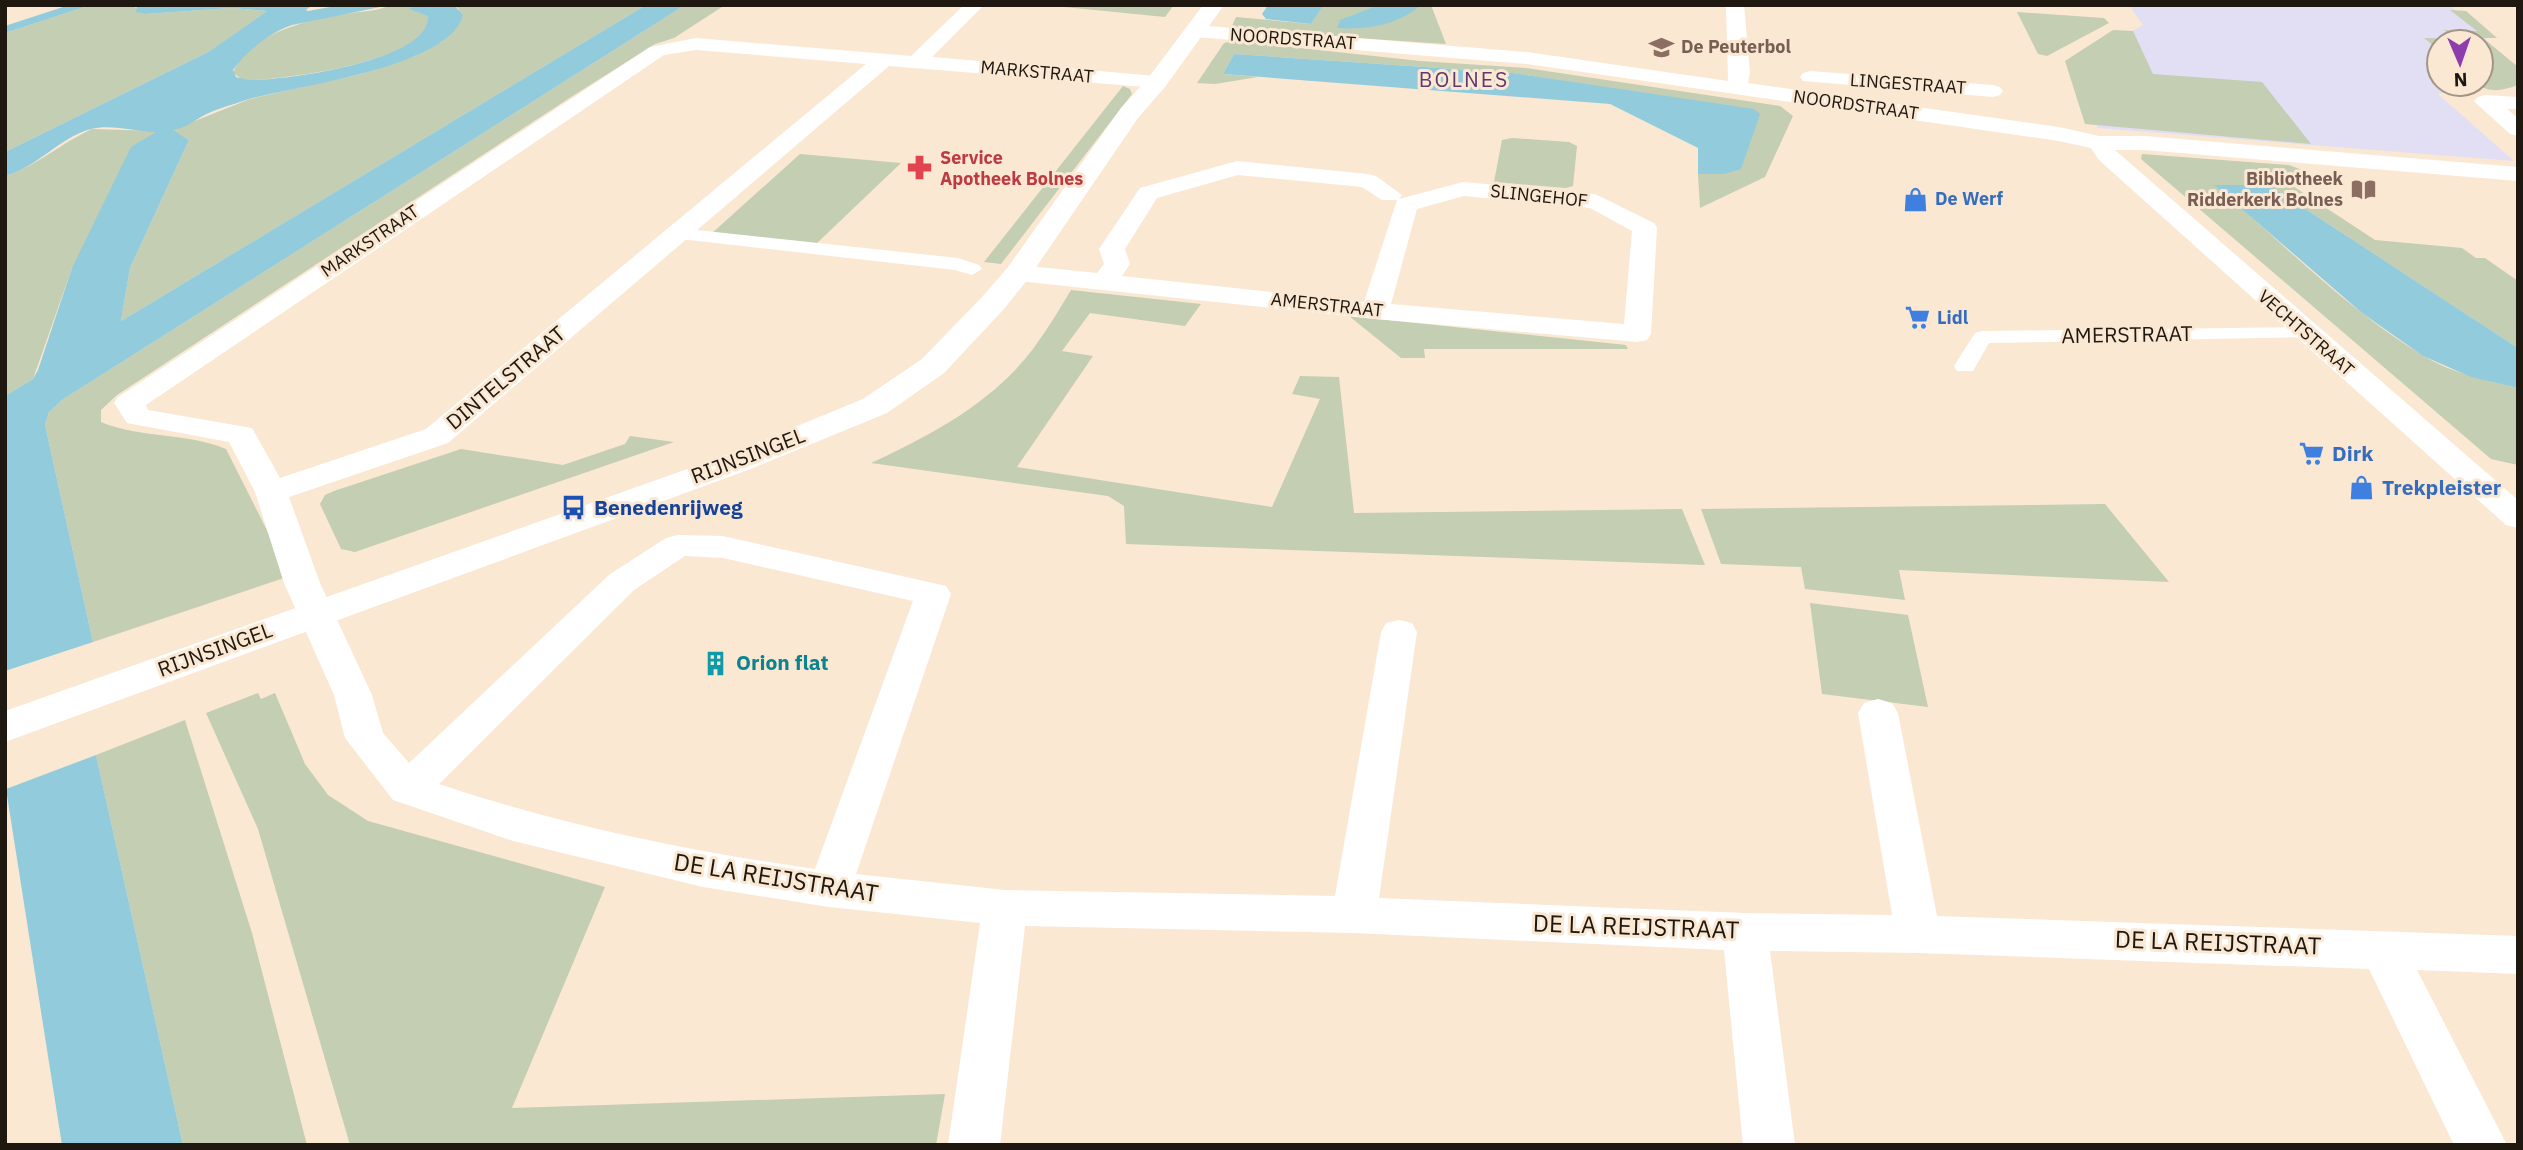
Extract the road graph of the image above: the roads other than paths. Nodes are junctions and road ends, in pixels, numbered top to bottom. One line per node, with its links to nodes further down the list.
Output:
1 (975, 5): 5 (street)
2 (1735, 5): 6 (street)
3 (1204, 18): 6 (street, NOORDSTRAAT); 7 (street, RIJNSINGEL)
4 (886, 58): 5 (street, MARKSTRAAT); 14 (street, DINTELSTRAAT); 22 (street, MARKSTRAAT)
5 (917, 61): 7 (street, MARKSTRAAT)
6 (1739, 80): 8 (street, LINGESTRAAT); 11 (street, NOORDSTRAAT)
7 (1157, 82): 16 (street, RIJNSINGEL)
8 (1993, 91)
9 (2518, 103): 10 (street)
10 (2518, 129)
11 (2099, 143): 12 (street, NOORDSTRAAT); 19 (street, VECHTSTRAAT)
12 (2518, 174)
13 (1398, 200): 17 (street); 18 (street); 20 (street, SLINGEHOF)
14 (678, 234): 15 (street); 22 (street, DINTELSTRAAT)
15 (972, 269)
16 (1018, 273): 17 (street, AMERSTRAAT); 24 (street, RIJNSINGEL)
17 (1105, 281): 18 (street, AMERSTRAAT)
18 (1375, 310): 20 (street, AMERSTRAAT)
19 (2306, 333): 21 (street, AMERSTRAAT); 23 (street, VECHTSTRAAT)
20 (1637, 334)
21 (1965, 366)
22 (271, 492): 24 (street, MARKSTRAAT)
23 (2518, 519)
24 (316, 613): 27 (street, RIJNSINGEL); 28 (street)
25 (1399, 632): 31 (street)
26 (1878, 713): 33 (street)
27 (5, 727)
28 (408, 789): 29 (street, DE LA REIJSTRAAT); 29 (street)
29 (829, 889): 30 (street, DE LA REIJSTRAAT)
30 (1005, 908): 31 (street, DE LA REIJSTRAAT); 36 (street)
31 (1354, 915): 32 (street, DE LA REIJSTRAAT)
32 (1745, 932): 33 (street, DE LA REIJSTRAAT); 37 (street)
33 (1918, 934): 34 (street, DE LA REIJSTRAAT)
34 (2382, 948): 35 (street, DE LA REIJSTRAAT); 38 (street)
35 (2518, 955)
36 (974, 1145)
37 (1769, 1145)
38 (2481, 1145)

